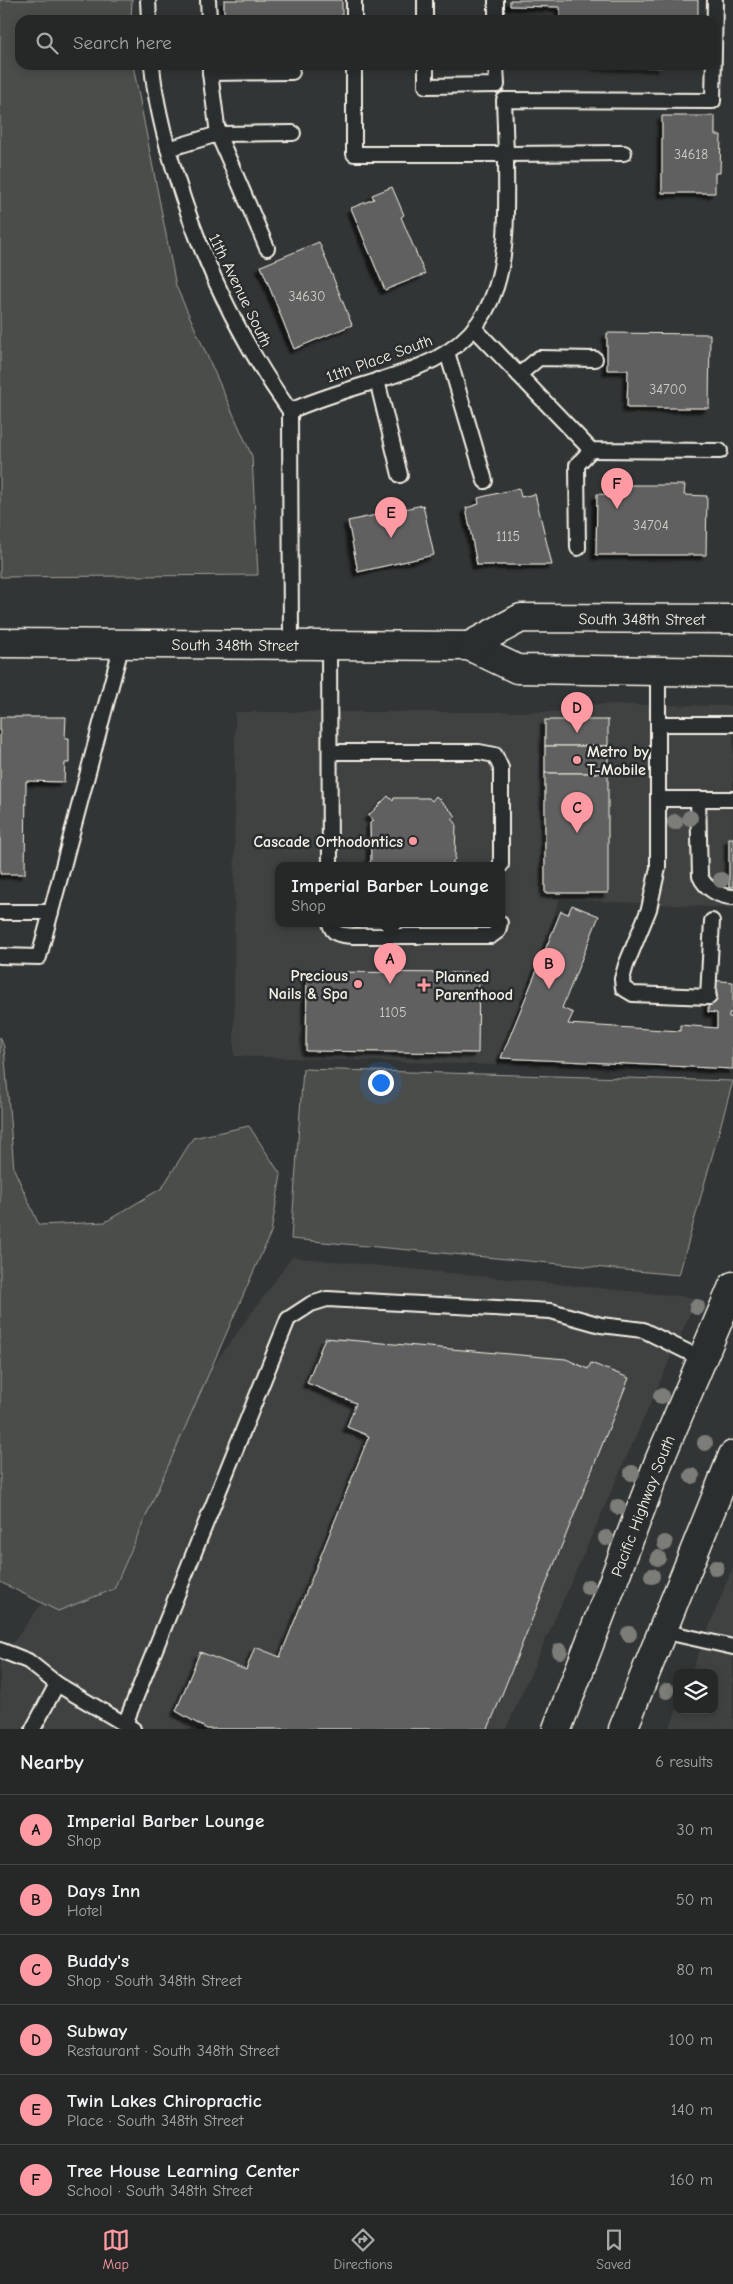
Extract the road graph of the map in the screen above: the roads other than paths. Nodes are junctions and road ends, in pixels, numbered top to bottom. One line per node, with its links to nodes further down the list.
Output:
1 (148, 0): 7 (lane)
2 (208, 0): 8 (lane)
3 (354, 0): 9 (lane)
4 (425, 0): 10 (lane)
5 (496, 0): 11 (lane)
6 (715, 0): 12 (lane)
7 (148, 15)
8 (209, 15)
9 (354, 15)
10 (425, 15)
11 (496, 15)
12 (715, 15)
13 (153, 70): 25 (lane, 11th Avenue South)
14 (210, 70): 24 (lane)
15 (237, 70): 20 (lane)
16 (354, 70): 27 (lane)
17 (426, 70): 21 (lane)
18 (496, 70): 21 (lane)
19 (714, 70): 22 (lane)
20 (292, 72)
21 (496, 85): 22 (lane)
22 (504, 100): 27 (lane, 11th Place South)
23 (293, 133): 24 (lane)
24 (218, 134): 25 (lane); 28 (lane)
25 (168, 149): 34 (lane, 11th Avenue South)
26 (624, 153): 27 (lane)
27 (506, 154): 29 (lane, 11th Place South)
28 (267, 248)
29 (475, 329): 30 (lane, 11th Place South); 32 (lane)
30 (447, 352): 33 (lane, 11th Place South); 38 (lane)
31 (594, 359): 32 (lane)
32 (519, 375): 35 (lane)
33 (378, 380): 34 (lane, 11th Place South); 37 (lane)
34 (290, 410): 43 (lane)
35 (591, 450): 36 (lane); 39 (lane)
36 (720, 451)
37 (400, 475)
38 (484, 481)
39 (578, 548)
40 (733, 619): 45 (main road, South 348th Street)
41 (0, 643): 42 (main road, South 348th Street)
42 (122, 644): 43 (main road, South 348th Street); 58 (lane)
43 (291, 645): 44 (main road, South 348th Street)
44 (329, 645): 45 (main road, South 348th Street); 50 (lane)
45 (469, 646): 46 (main road, South 348th Street)
46 (658, 671): 47 (main road, South 348th Street); 48 (lane)
47 (733, 672)
48 (658, 724): 49 (lane); 51 (lane)
49 (733, 724)
50 (330, 752): 54 (lane); 55 (lane)
51 (658, 799): 52 (lane); 59 (lane)
52 (698, 799): 53 (lane); 56 (lane)
53 (733, 799)
54 (330, 862)
55 (501, 862)
56 (733, 897)
57 (0, 912): 58 (lane)
58 (51, 912): 62 (lane)
59 (712, 920)
60 (331, 927): 61 (lane)
61 (499, 927)
62 (0, 956)
63 (733, 1286): 64 (main road, Pacific Highway South)
64 (702, 1359): 70 (lane); 72 (main road, Pacific Highway South)
65 (730, 1469): 66 (main road)
66 (662, 1631): 67 (lane); 73 (main road)
67 (733, 1647)
68 (0, 1650): 69 (lane)
69 (57, 1684): 70 (lane); 71 (lane)
70 (129, 1727)
71 (33, 1729)
72 (557, 1729)
73 (623, 1729)

